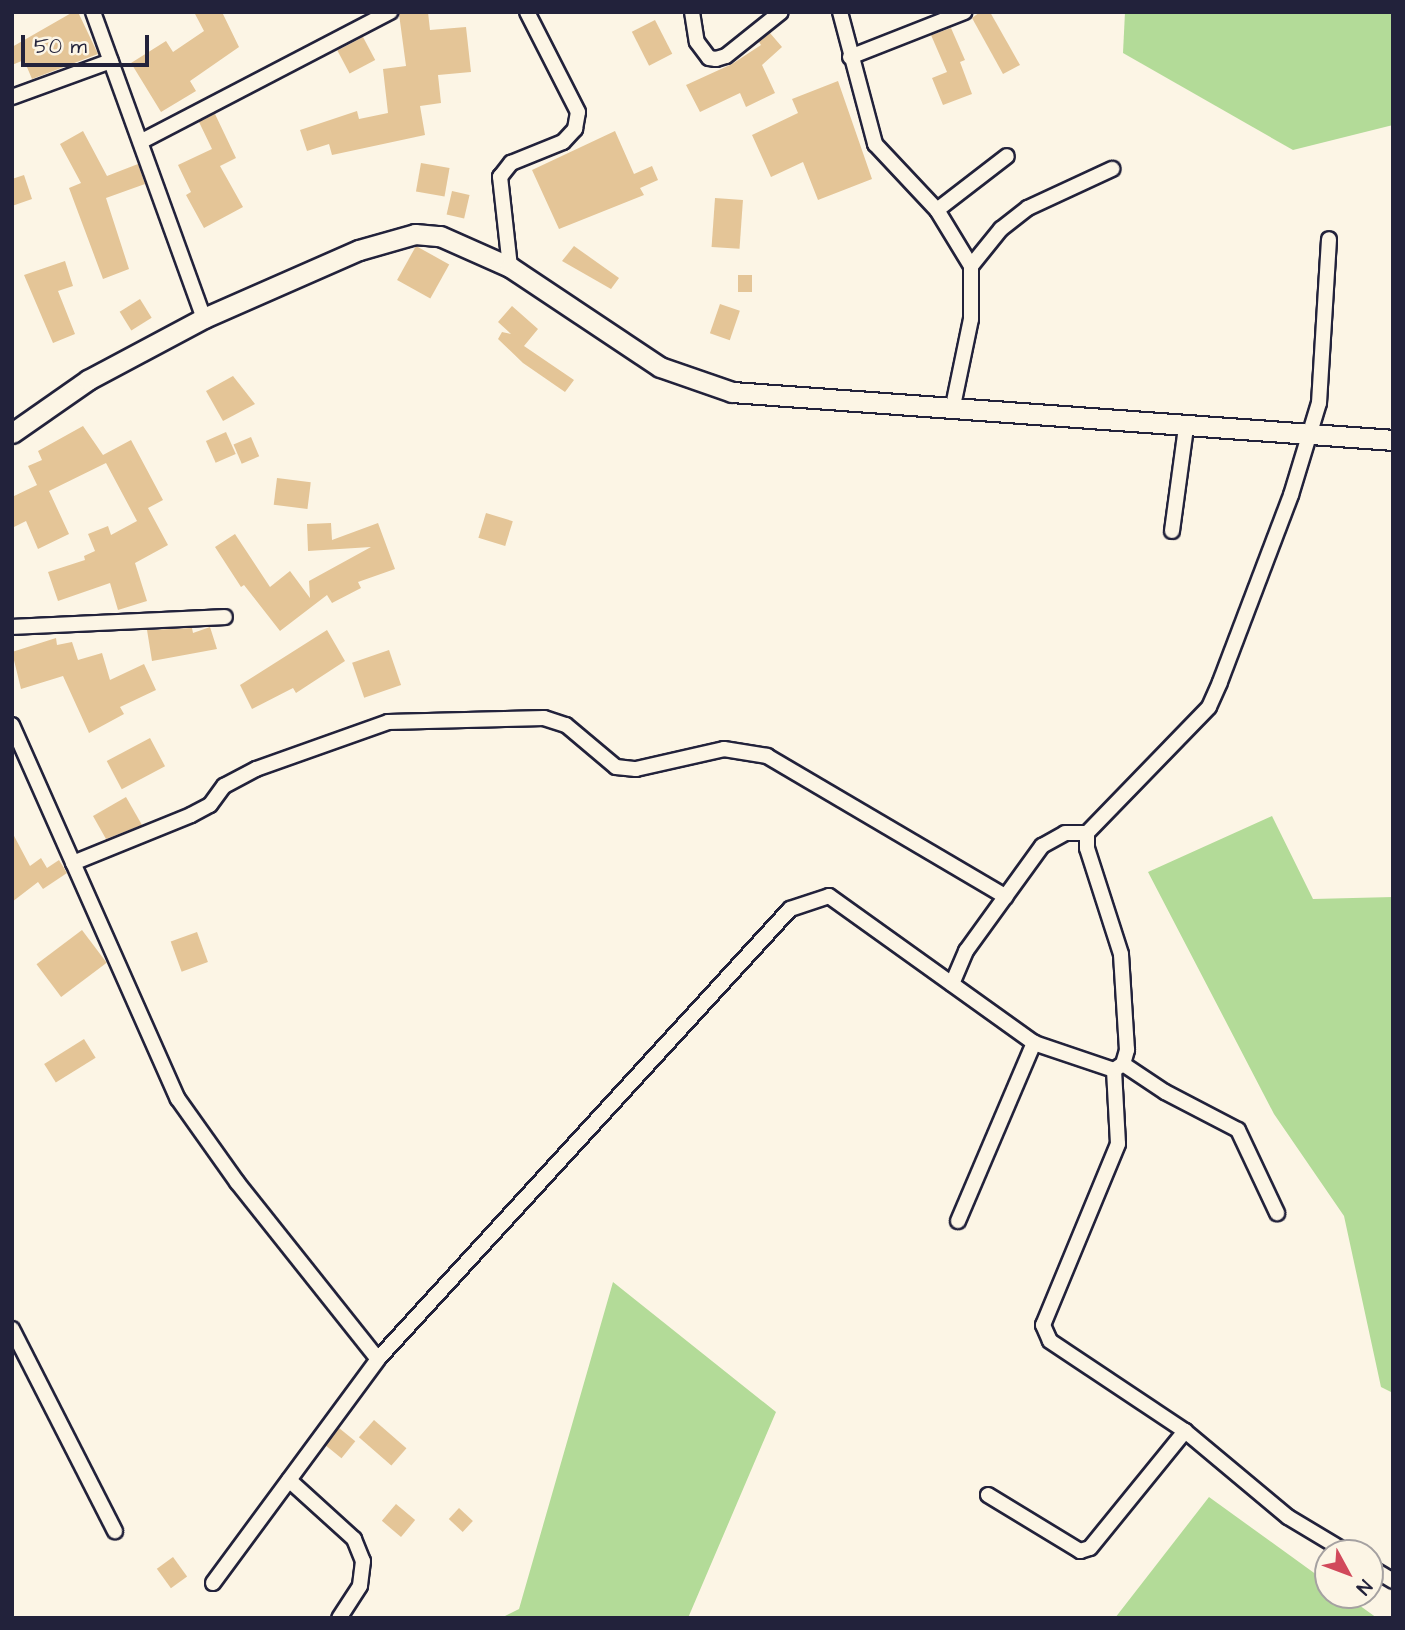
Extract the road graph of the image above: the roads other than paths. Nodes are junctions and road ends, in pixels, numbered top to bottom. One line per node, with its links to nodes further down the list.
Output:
1 (93, 12): 9 (street)
2 (390, 12): 11 (street)
3 (527, 12): 17 (street)
4 (692, 12): 5 (street)
5 (781, 12)
6 (840, 12): 8 (street)
7 (964, 12): 8 (street)
8 (849, 57): 14 (street)
9 (111, 61): 10 (street); 11 (street)
10 (12, 97)
11 (142, 141): 18 (street)
12 (1007, 156): 14 (street)
13 (1112, 169): 16 (street)
14 (937, 210): 16 (street)
15 (1329, 239): 22 (street)
16 (971, 266): 19 (street)
17 (510, 267): 18 (street); 19 (street)
18 (204, 318): 21 (street)
19 (952, 411): 20 (street)
20 (1186, 427): 22 (street); 24 (street)
21 (12, 433)
22 (1306, 436): 23 (street); 28 (street)
23 (1393, 440)
24 (1172, 531)
25 (225, 617): 26 (street)
26 (12, 627)
27 (12, 725): 29 (street)
28 (1087, 833): 30 (street); 33 (street)
29 (73, 863): 30 (street); 37 (street)
30 (1006, 897): 31 (street)
31 (952, 984): 32 (street); 37 (street)
32 (1034, 1043): 33 (street); 35 (street)
33 (1119, 1067): 34 (street); 38 (street)
34 (1277, 1213)
35 (958, 1221)
36 (12, 1329): 41 (street)
37 (378, 1359): 39 (street)
38 (1185, 1431): 40 (street); 42 (street)
39 (289, 1480): 43 (street); 44 (street)
40 (988, 1495)
41 (114, 1531)
42 (1325, 1539)
43 (213, 1583)
44 (339, 1618)

